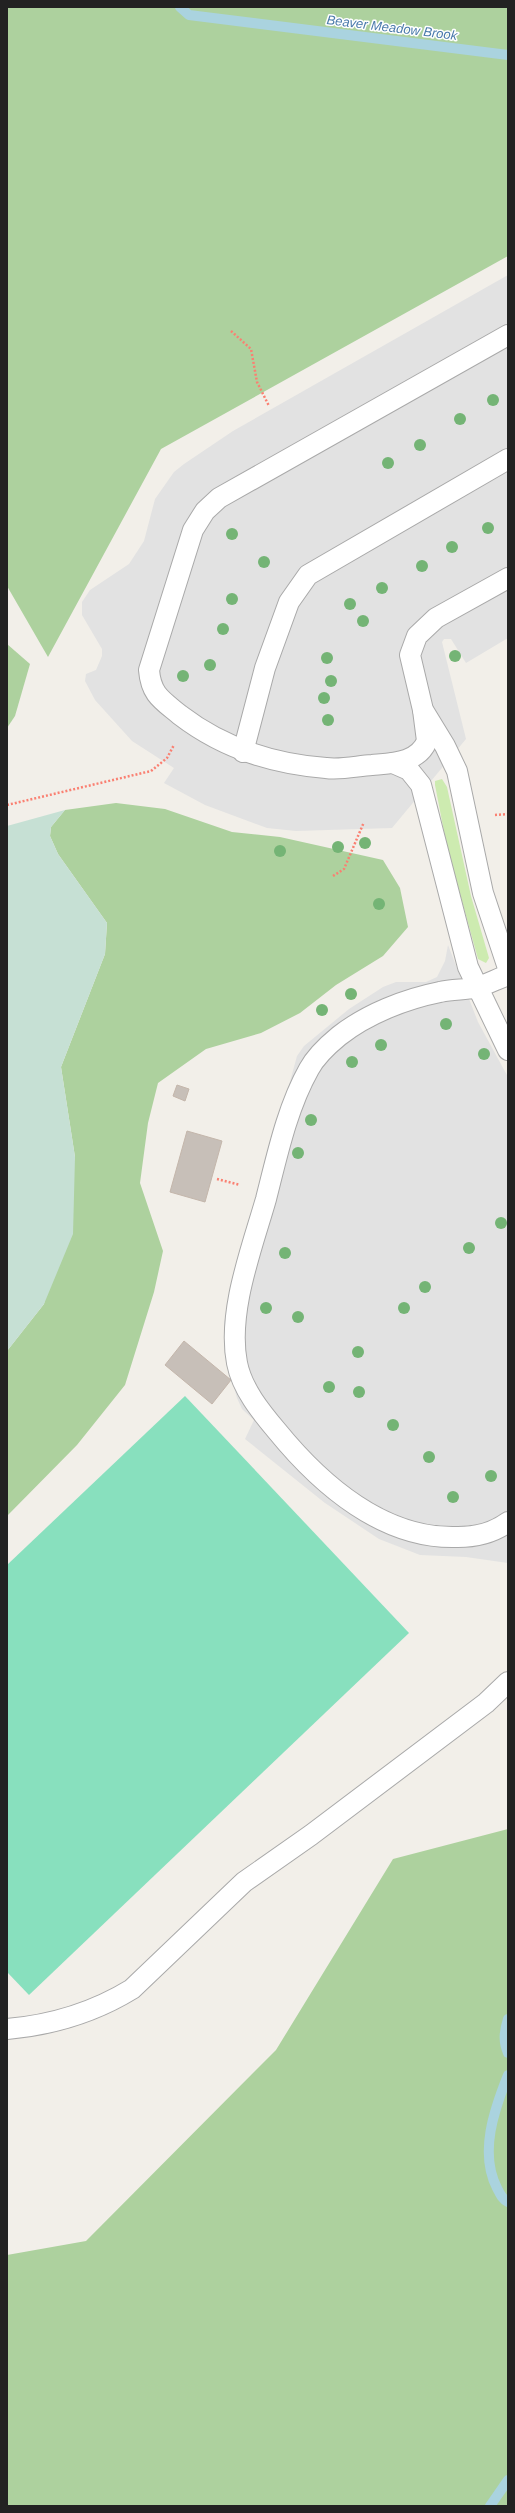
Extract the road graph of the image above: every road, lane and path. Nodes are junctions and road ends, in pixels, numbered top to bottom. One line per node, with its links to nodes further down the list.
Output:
1 (231, 332): 3 (path)
2 (508, 334): 7 (lane)
3 (268, 406)
4 (508, 459): 8 (lane)
5 (508, 578): 6 (lane)
6 (422, 710): 9 (lane); 13 (lane)
7 (187, 720): 8 (lane); 10 (path)
8 (243, 752): 9 (lane)
9 (393, 763): 15 (lane)
10 (7, 806)
11 (364, 822): 12 (path)
12 (333, 876)
13 (508, 968)
14 (508, 975): 15 (lane)
15 (476, 988): 16 (lane); 19 (lane)
16 (508, 1050)
17 (217, 1178): 18 (path)
18 (247, 1188)
19 (508, 1522)
20 (508, 1682): 21 (lane)
21 (7, 2029)

